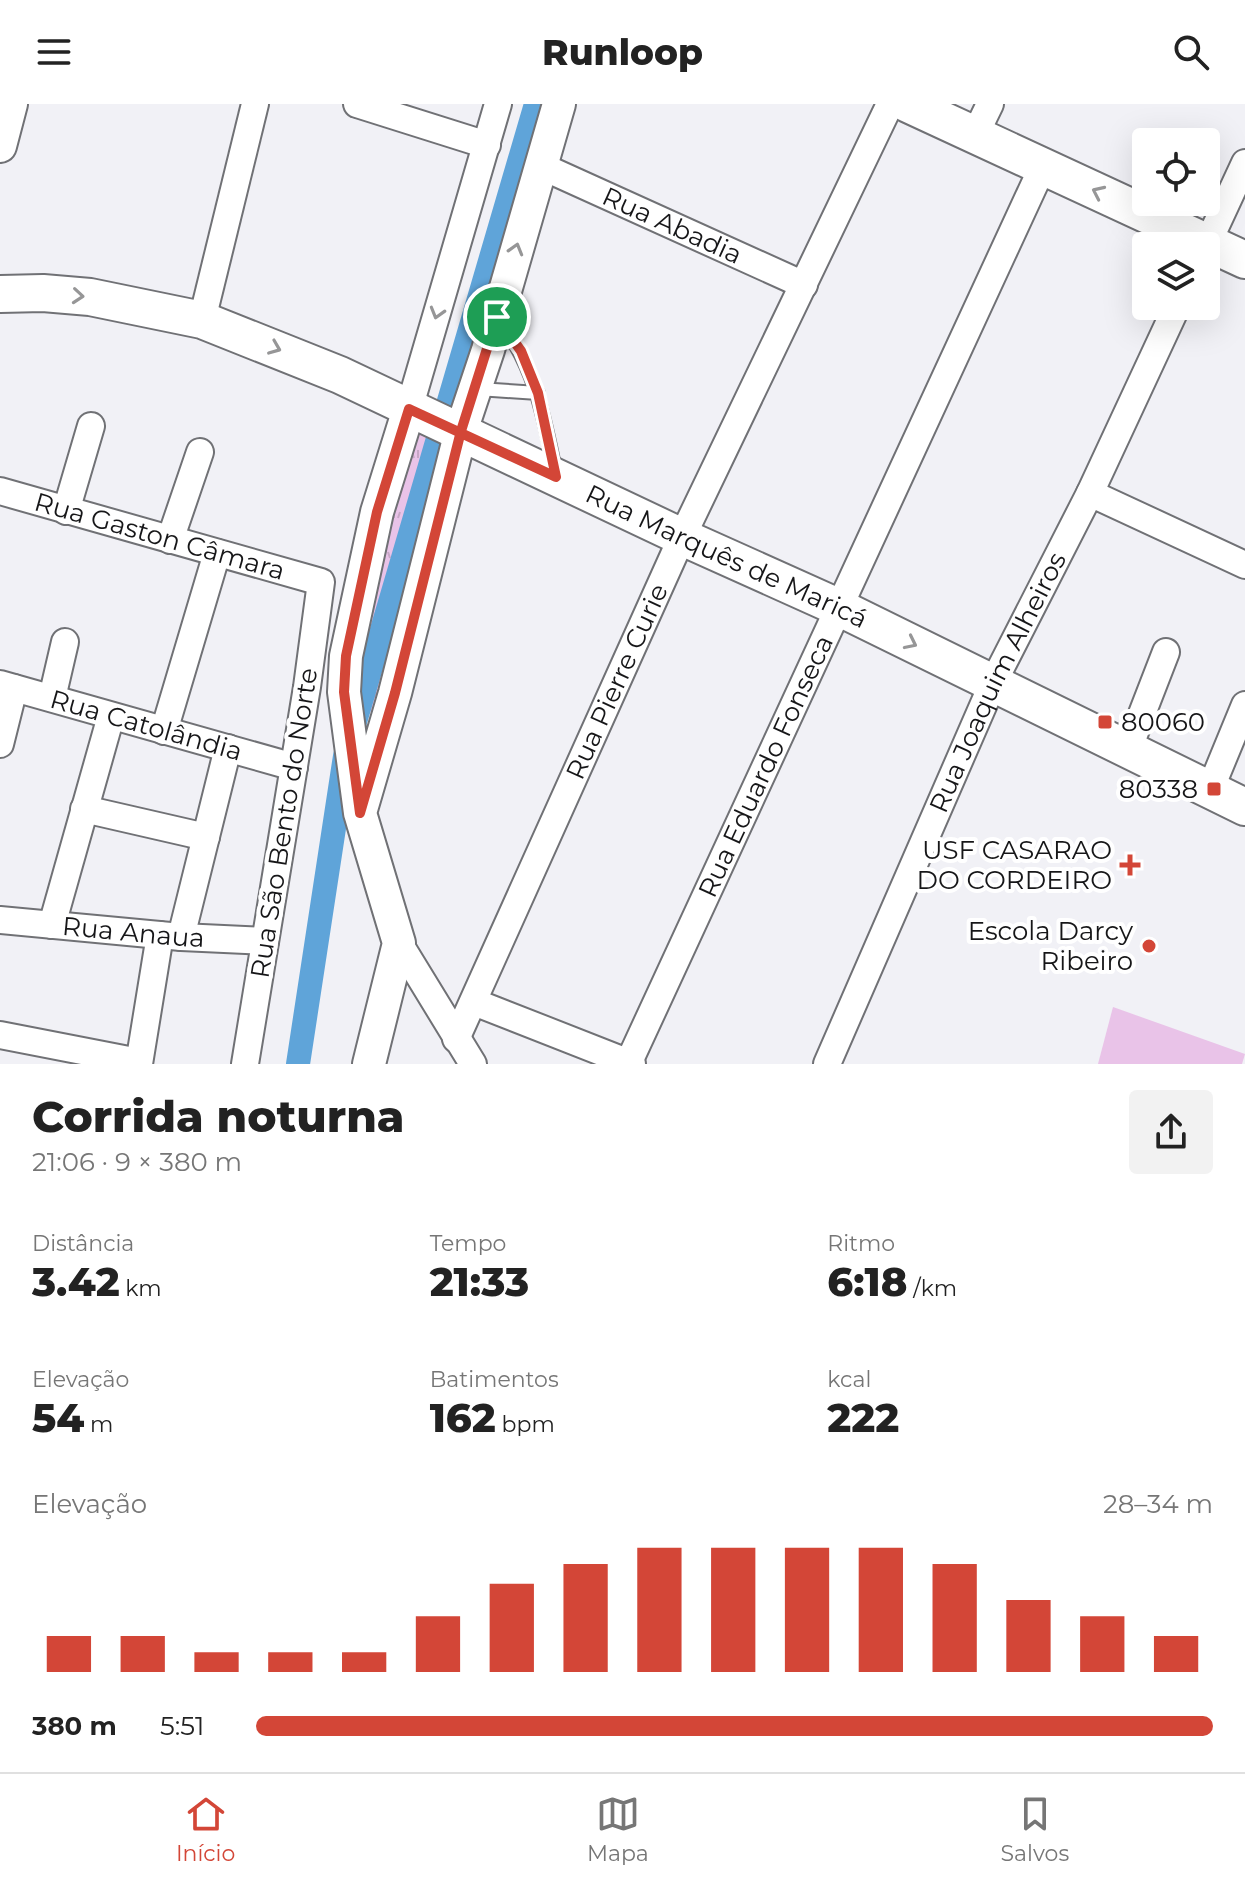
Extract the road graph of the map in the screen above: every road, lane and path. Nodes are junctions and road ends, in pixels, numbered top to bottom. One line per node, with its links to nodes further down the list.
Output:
1 (11, 104): 10 (street)
2 (255, 104): 21 (street)
3 (357, 104): 9 (street)
4 (498, 104): 9 (street)
5 (559, 104): 12 (street)
6 (890, 104): 18 (street, Rua Pierre Curie)
7 (908, 104): 8 (main road)
8 (982, 120): 13 (main road)
9 (487, 145): 25 (street, one-way to 25)
10 (0, 146)
11 (1245, 163): 15 (street)
12 (541, 166): 18 (street, Rua Abadia); 20 (street, one-way to 12)
13 (1043, 166): 14 (main road, one-way to 13); 38 (street, Rua Eduardo Fonseca)
14 (1180, 232)
15 (1213, 232)
16 (1220, 250): 17 (main road)
17 (1245, 260)
18 (804, 285): 33 (street, Rua Pierre Curie)
19 (0, 294): 21 (main road, Rua Marquês de Maricá, one-way to 21)
20 (497, 317): 23 (street); 24 (lane)
21 (202, 320): 25 (main road, Rua Marquês de Maricá, one-way to 25)
22 (1170, 320): 31 (street, Rua Joaquim Alheiros)
23 (475, 389): 24 (lane); 27 (street)
24 (538, 393): 29 (lane)
25 (411, 410): 27 (main road, Rua Marquês de Maricá); 50 (street)
26 (91, 426): 32 (street)
27 (459, 430): 29 (main road, Rua Marquês de Maricá); 50 (street)
28 (200, 452): 34 (street)
29 (556, 477): 33 (main road, Rua Marquês de Maricá)
30 (0, 491): 32 (street, Rua Gaston Câmara)
31 (1090, 493): 36 (street); 41 (street, Rua Joaquim Alheiros)
32 (66, 511): 34 (street, Rua Gaston Câmara)
33 (682, 537): 38 (main road, Rua Marquês de Maricá); 61 (street, Rua Pierre Curie)
34 (170, 540): 35 (street, Rua Gaston Câmara)
35 (217, 553): 37 (street, Rua Gaston Câmara); 46 (street)
36 (1245, 565)
37 (321, 582): 51 (street, Rua São Bento do Norte)
38 (840, 608): 41 (main road, Rua Marquês de Maricá, one-way to 41); 65 (street, Rua Eduardo Fonseca)
39 (65, 642): 43 (street)
40 (1166, 652): 49 (street)
41 (993, 683): 49 (main road, Rua Marquês de Maricá); 69 (street, Rua Joaquim Alheiros)
42 (7, 686): 43 (street, Rua Catolândia); 47 (street)
43 (52, 698): 45 (street, Rua Catolândia)
44 (1245, 705): 52 (street)
45 (111, 716): 46 (street, Rua Catolândia); 54 (street)
46 (164, 731): 48 (street, Rua Catolândia)
47 (0, 744)
48 (228, 748): 51 (street, Rua Catolândia); 55 (street)
49 (1128, 750): 52 (main road, Rua Marquês de Maricá)
50 (356, 763): 60 (street)
51 (294, 767): 59 (street, Rua São Bento do Norte)
52 (1210, 790): 53 (main road, Rua Marquês de Maricá)
53 (1245, 807)
54 (84, 809): 55 (street); 57 (street)
55 (206, 837): 58 (street)
56 (0, 923): 57 (street, Rua Anaua)
57 (52, 925): 58 (street, Rua Anaua)
58 (171, 936): 59 (street, Rua Anaua); 64 (street)
59 (265, 941): 66 (street, Rua São Bento do Norte)
60 (399, 943): 63 (street); 67 (street)
61 (474, 1002): 63 (street, Rua Pierre Curie); 65 (street)
62 (0, 1035): 64 (street)
63 (456, 1039): 68 (street)
64 (139, 1063)
65 (629, 1063)
66 (245, 1064)
67 (369, 1064)
68 (473, 1064)
69 (827, 1064)

